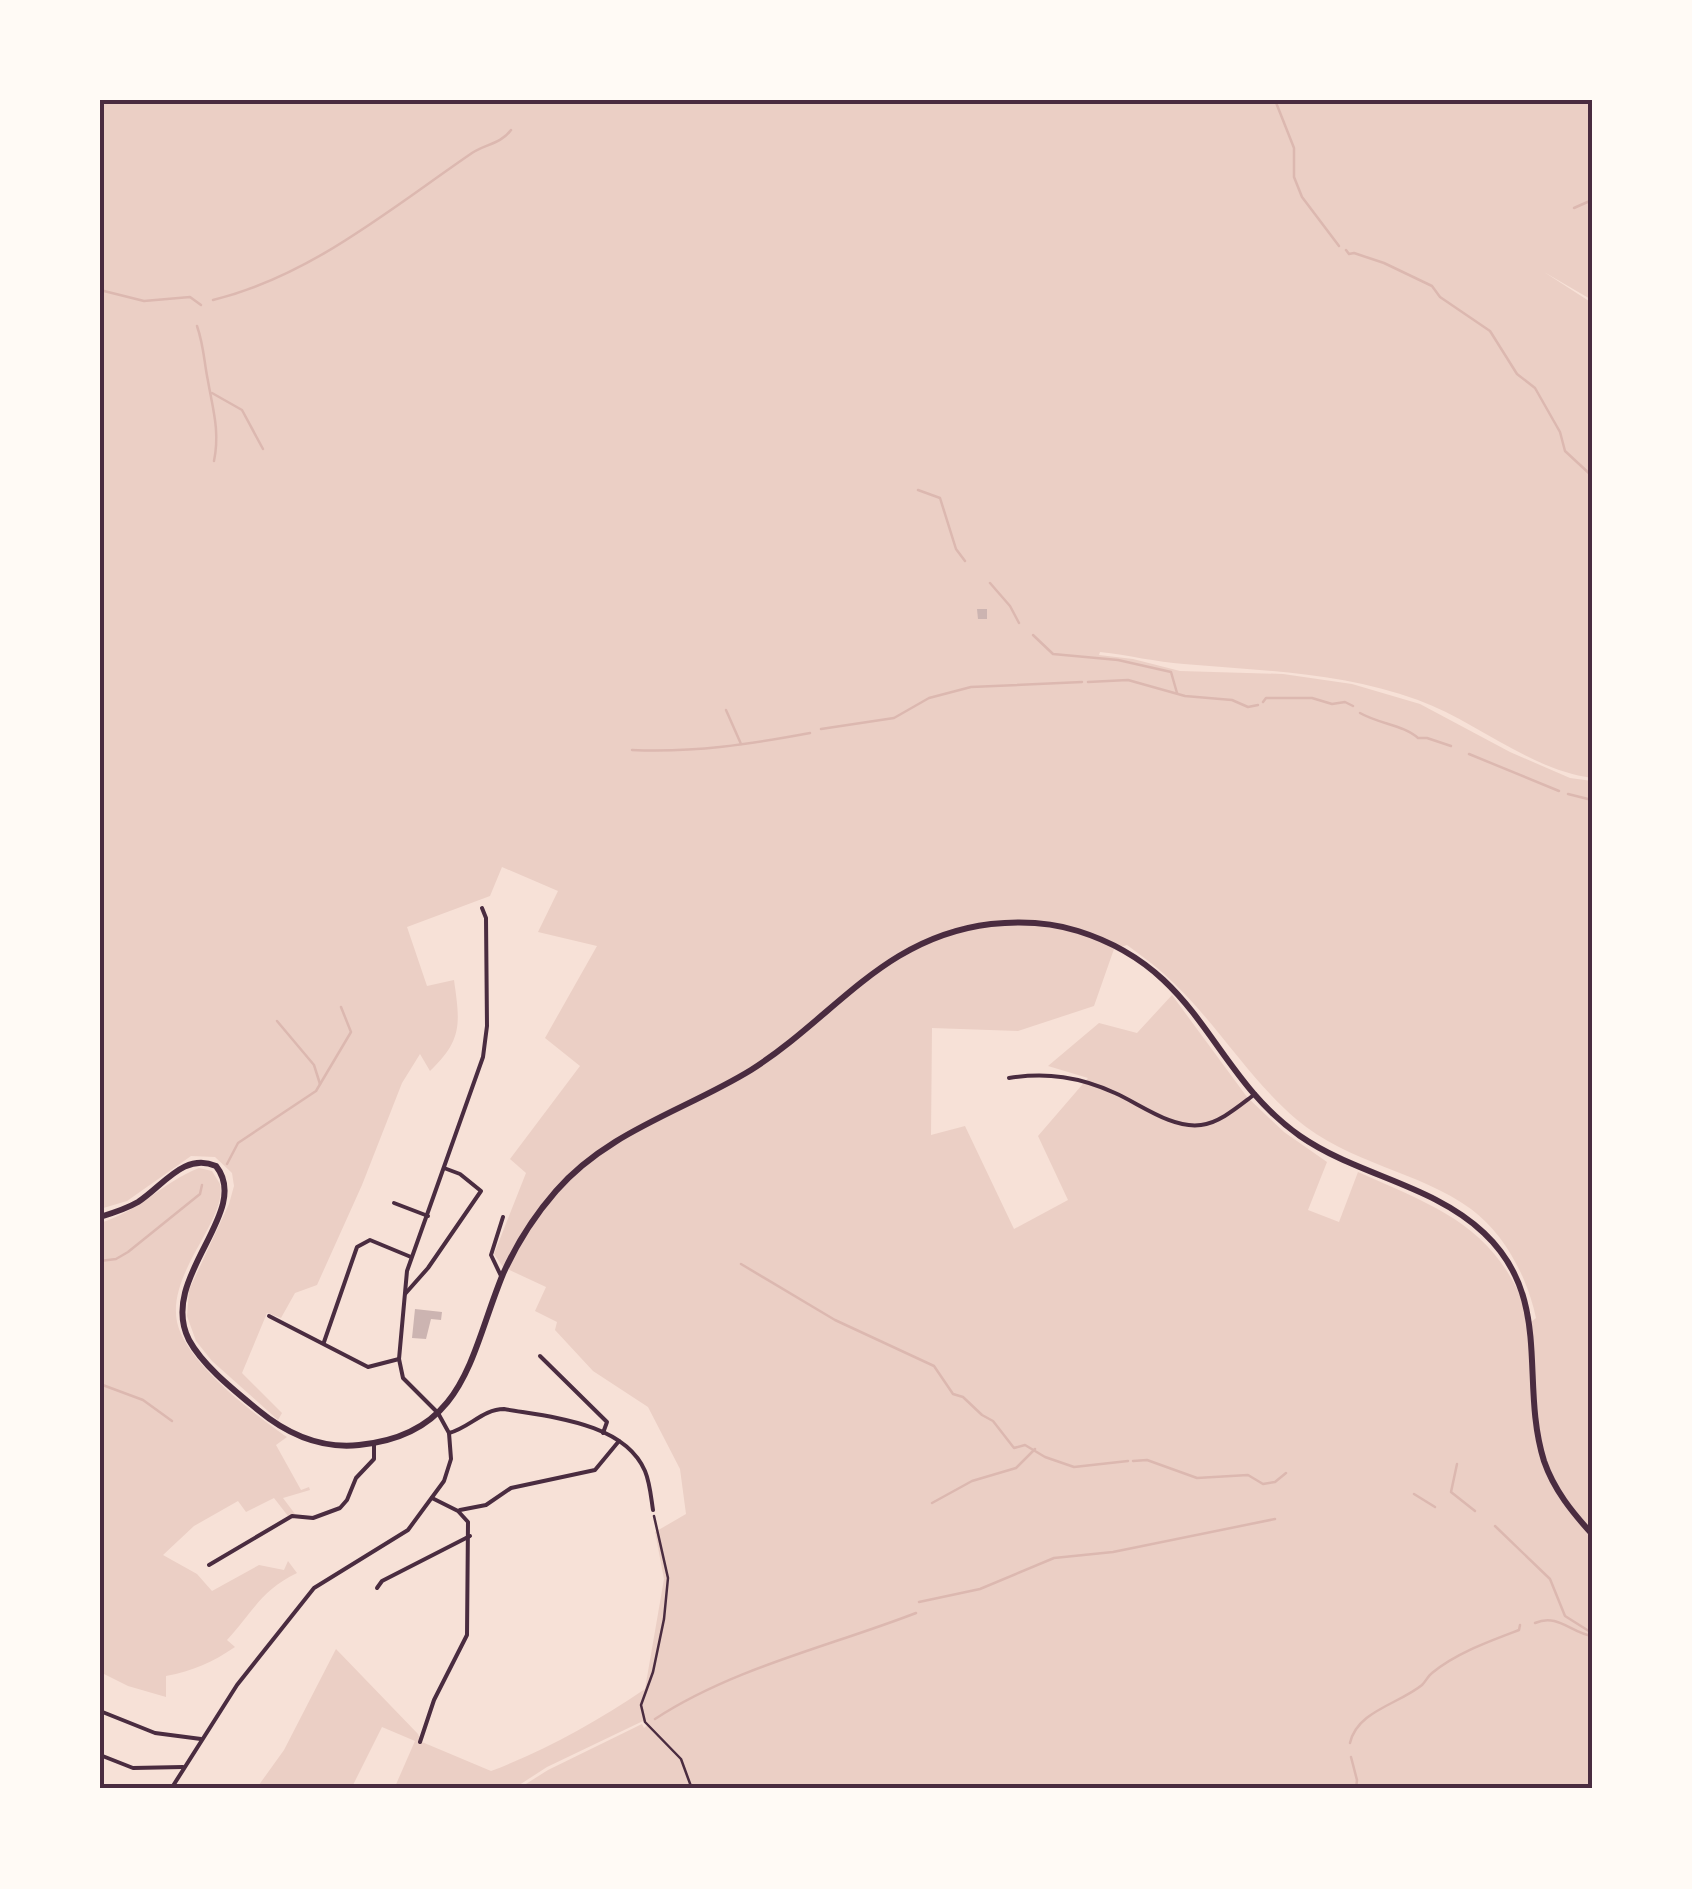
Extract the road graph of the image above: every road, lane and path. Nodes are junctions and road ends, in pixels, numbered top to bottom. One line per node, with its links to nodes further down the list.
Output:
1 (482, 908): 4 (street)
2 (1009, 1078): 3 (street)
3 (1255, 1094): 10 (main road); 24 (main road)
4 (444, 1168): 6 (street); 11 (street)
5 (394, 1203): 6 (street)
6 (428, 1216): 9 (street)
7 (100, 1217): 20 (main road)
8 (504, 1218): 10 (street)
9 (412, 1257): 11 (street); 13 (street)
10 (502, 1278): 16 (main road)
11 (405, 1294): 15 (street)
12 (269, 1316): 13 (street)
13 (324, 1342): 15 (street)
14 (540, 1356): 18 (street)
15 (399, 1359): 16 (street)
16 (438, 1413): 17 (street); 20 (main road)
17 (449, 1434): 18 (street); 21 (street)
18 (603, 1434): 19 (street)
19 (619, 1441): 22 (street); 23 (street)
20 (374, 1444): 26 (street)
21 (432, 1498): 22 (street); 29 (street)
22 (458, 1510): 25 (street)
23 (653, 1510): 34 (path)
24 (1592, 1534)
25 (470, 1536): 27 (street); 30 (street)
26 (209, 1566)
27 (377, 1588)
28 (100, 1712): 29 (street)
29 (201, 1738): 32 (street)
30 (420, 1742)
31 (100, 1754): 32 (street)
32 (183, 1767): 33 (street)
33 (171, 1789)
34 (692, 1789)

